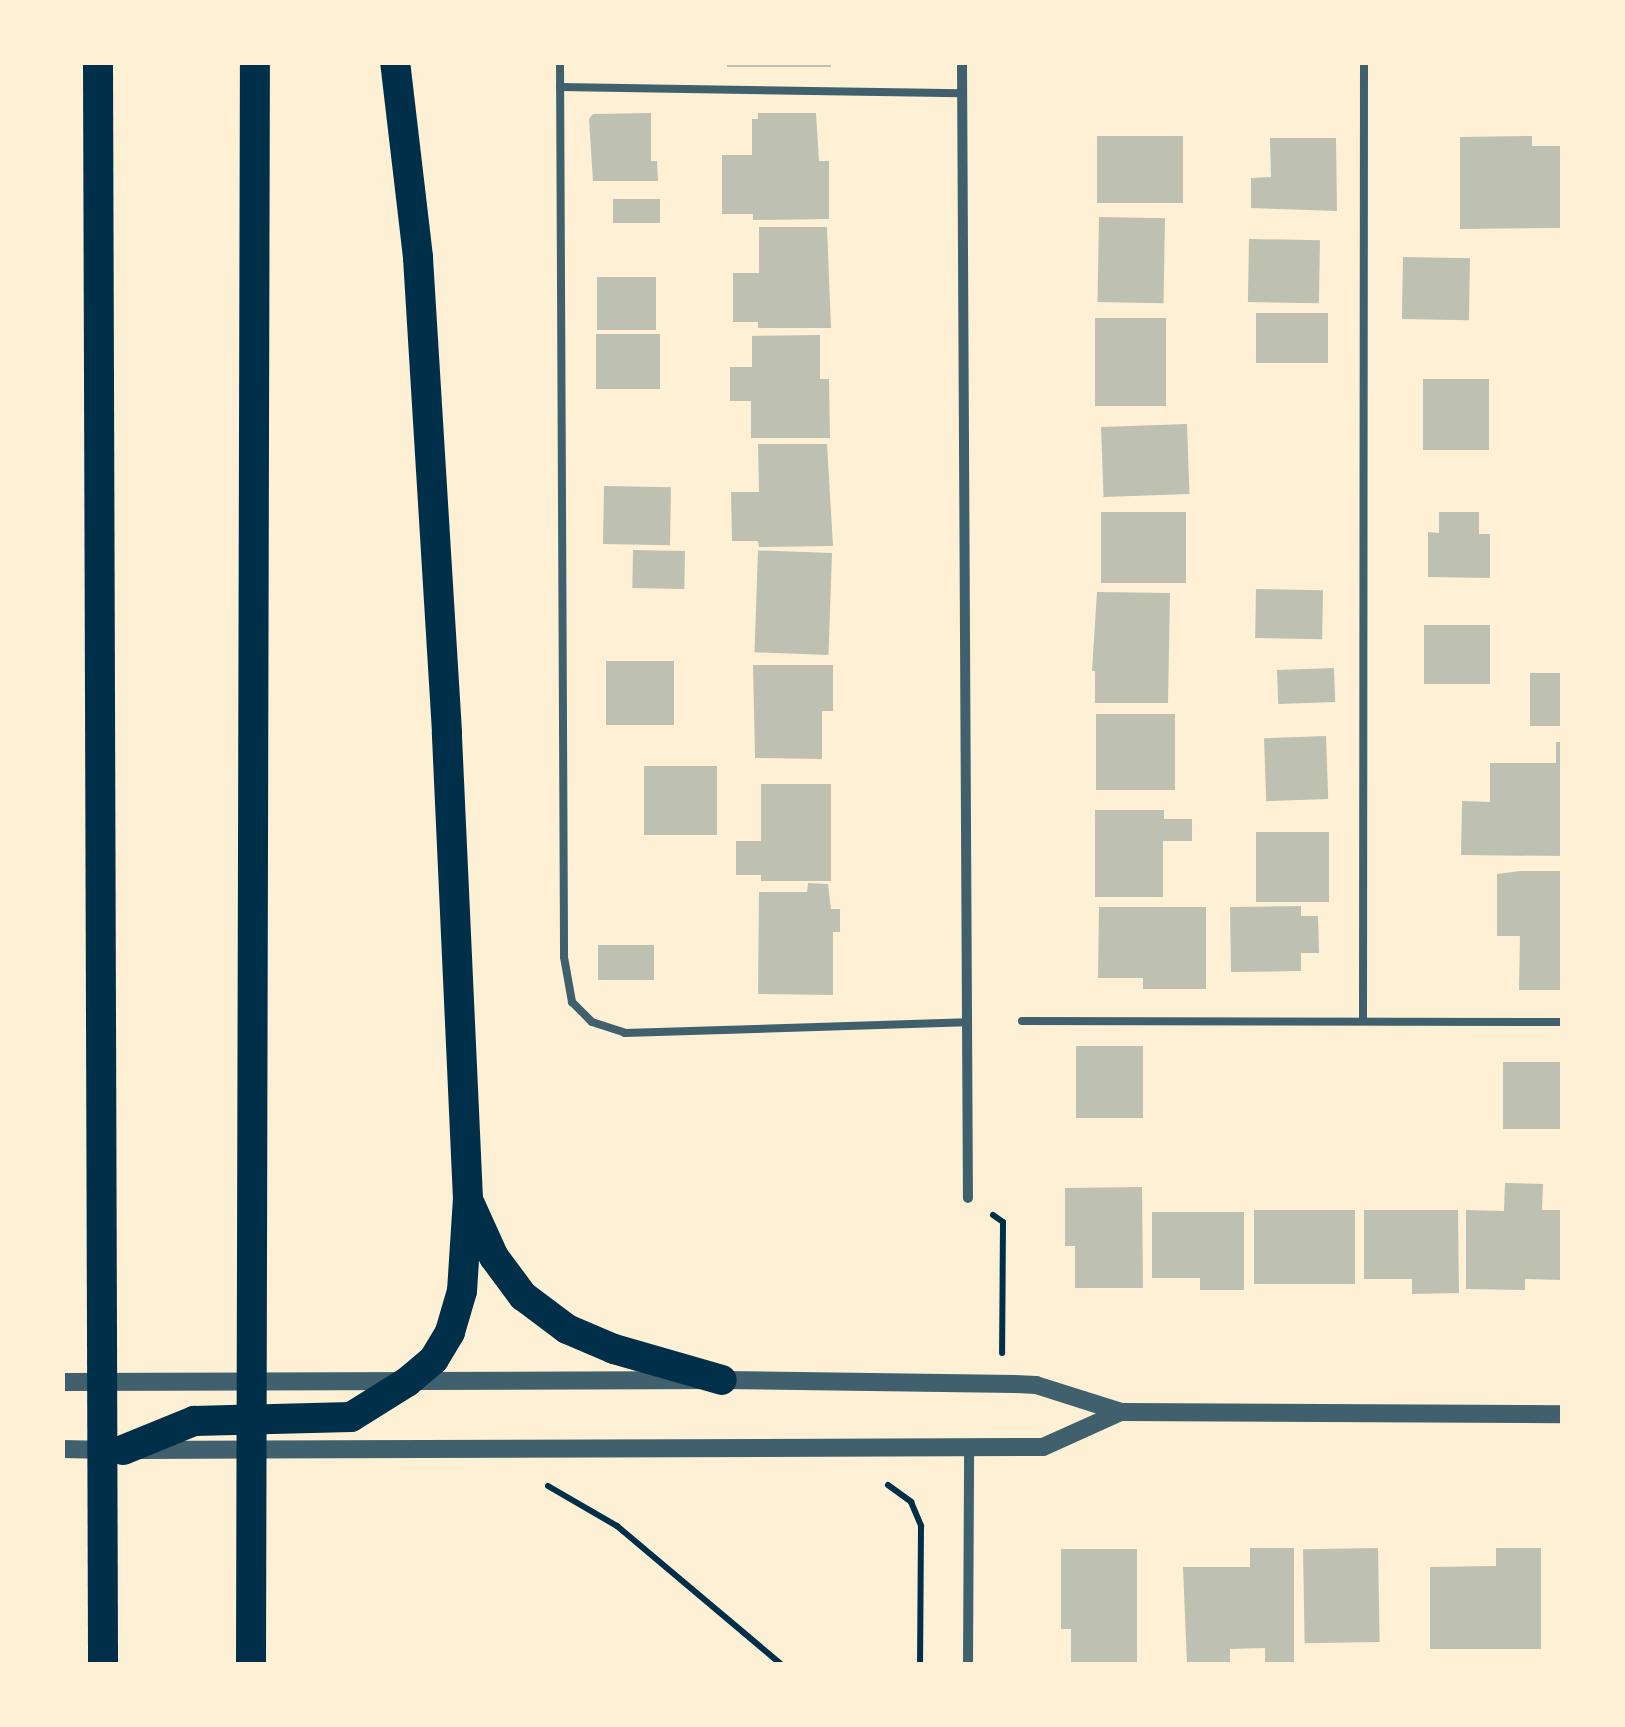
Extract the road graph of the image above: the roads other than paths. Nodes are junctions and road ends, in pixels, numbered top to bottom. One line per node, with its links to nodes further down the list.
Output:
1 (98, 62): 23 (highway)
2 (256, 62): 24 (highway)
3 (395, 62): 14 (highway)
4 (560, 62): 7 (lane)
5 (962, 62): 8 (street)
6 (1364, 62): 9 (lane)
7 (560, 87): 8 (lane); 11 (lane)
8 (962, 93): 11 (street)
9 (1363, 1019): 10 (lane); 12 (lane)
10 (1022, 1021)
11 (966, 1022): 13 (street)
12 (1562, 1022)
13 (968, 1198)
14 (468, 1199): 15 (highway); 17 (highway)
15 (722, 1380): 17 (street); 18 (street)
16 (62, 1382): 17 (street)
17 (407, 1382): 22 (highway)
18 (1121, 1412): 19 (street); 20 (street)
19 (1562, 1414)
20 (969, 1447): 22 (street); 25 (street)
21 (62, 1449): 22 (street)
22 (123, 1450)
23 (103, 1664)
24 (251, 1664)
25 (968, 1664)

